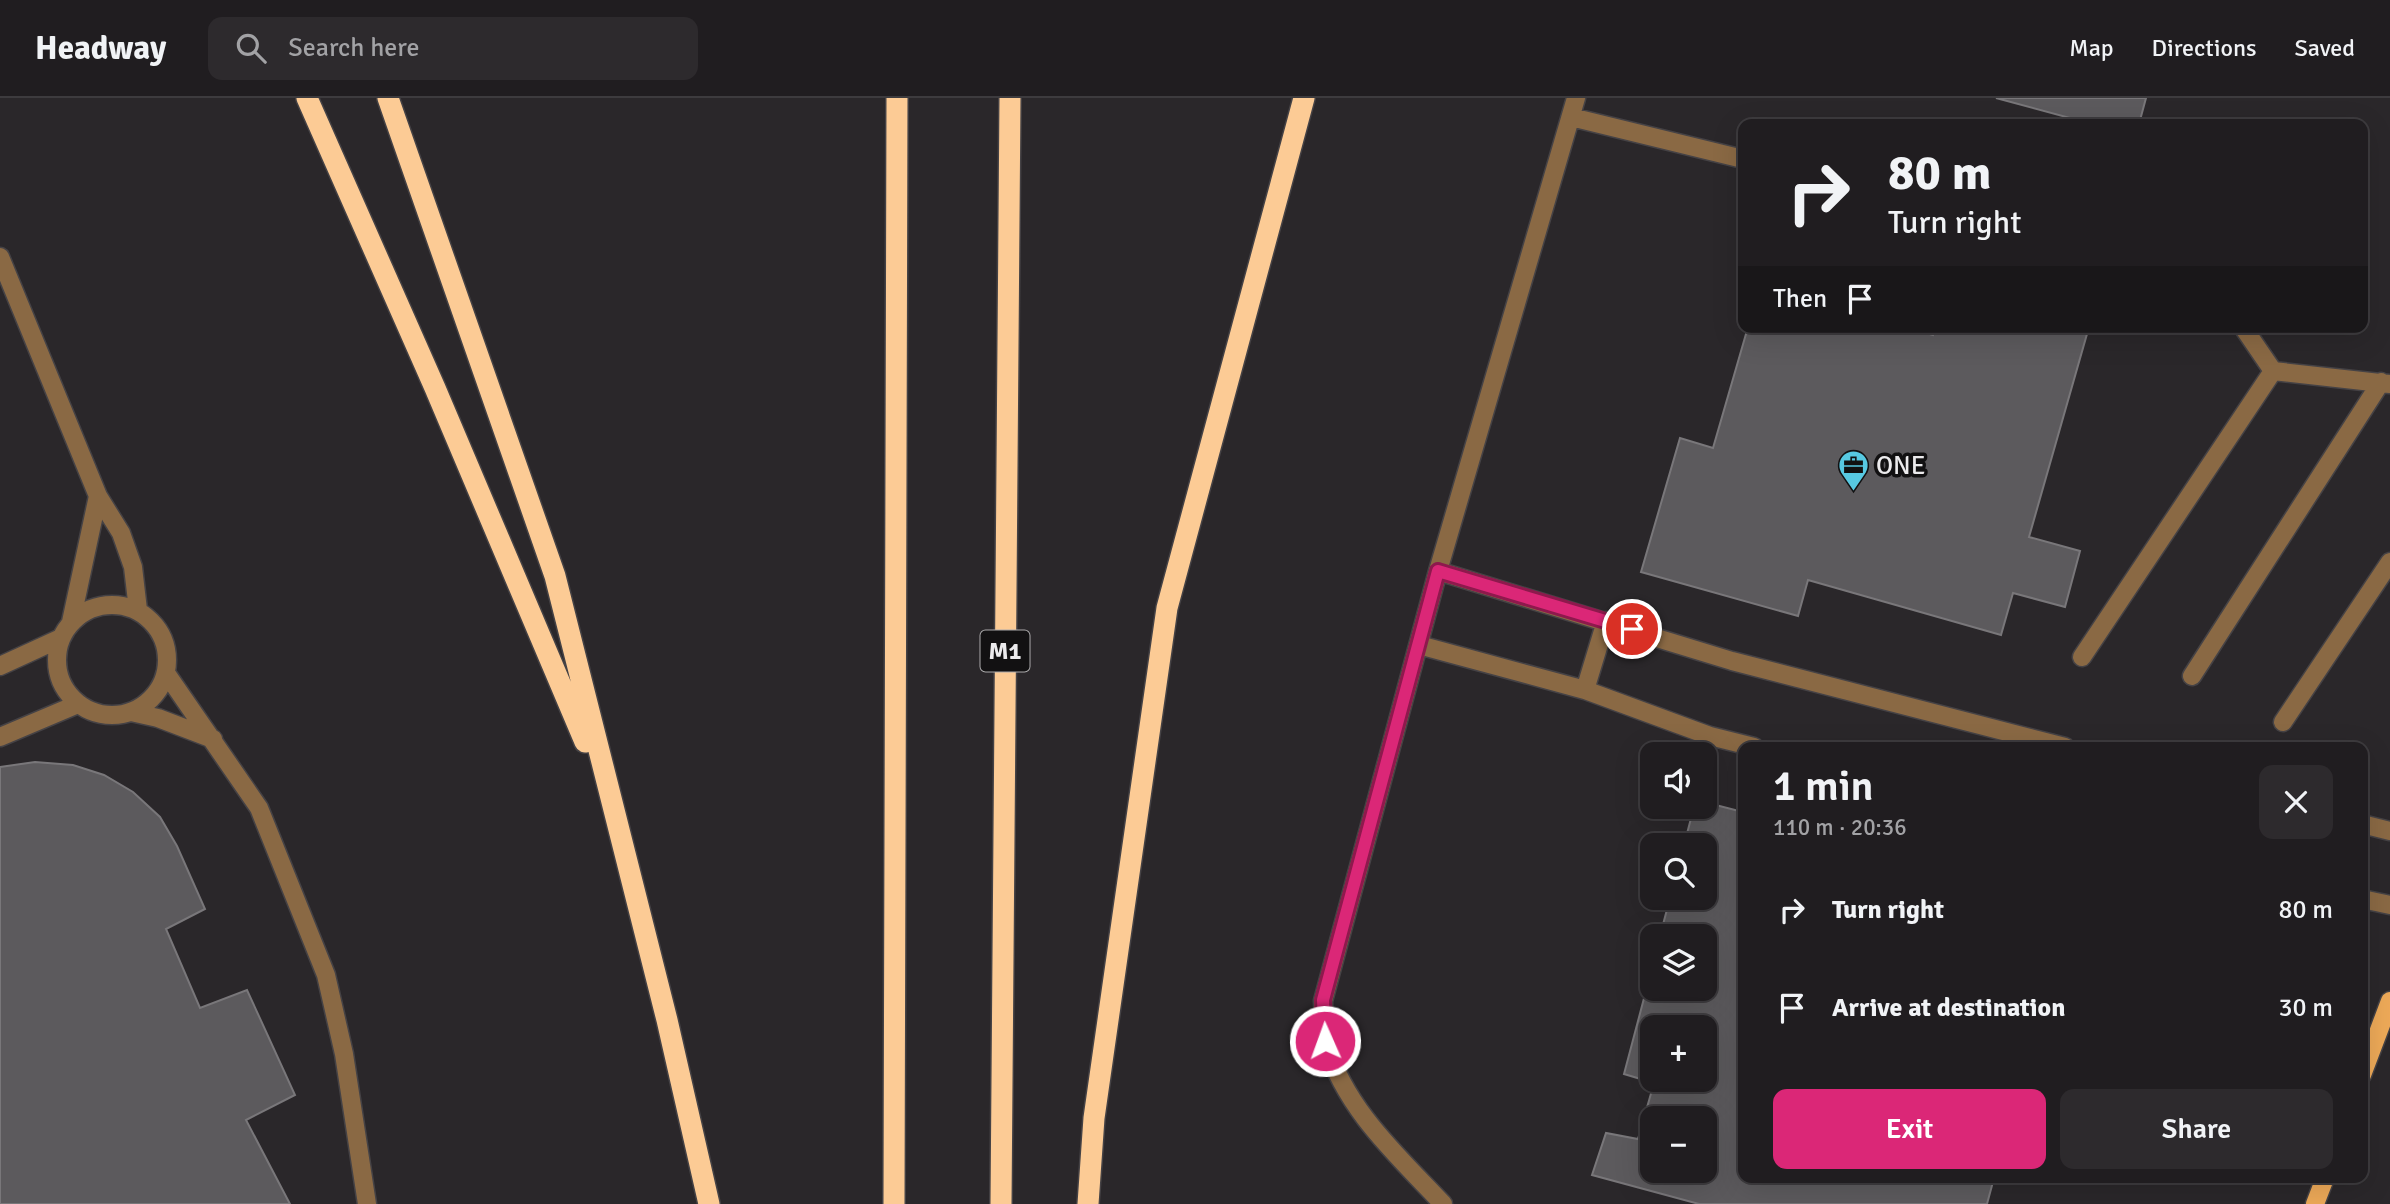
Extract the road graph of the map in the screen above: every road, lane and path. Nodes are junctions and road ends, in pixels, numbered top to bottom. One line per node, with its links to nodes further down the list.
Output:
1 (307, 98): 33 (highway)
2 (388, 98): 33 (highway)
3 (897, 98): 43 (highway)
4 (1010, 98): 44 (highway, M1)
5 (1304, 98): 45 (highway)
6 (1576, 98): 7 (lane)
7 (1571, 117): 8 (lane); 15 (lane)
8 (1738, 158)
9 (0, 257): 13 (lane)
10 (2247, 333): 11 (lane)
11 (2273, 371): 12 (lane); 21 (lane)
12 (2385, 383): 24 (lane)
13 (98, 496): 16 (lane); 18 (lane)
14 (2390, 562): 28 (lane)
15 (1438, 571): 17 (lane); 20 (lane)
16 (138, 610): 18 (lane); 23 (lane)
17 (1606, 621): 25 (lane); 31 (lane)
18 (71, 622): 19 (lane)
19 (61, 638): 22 (lane); 26 (lane)
20 (1419, 645): 25 (lane); 46 (lane)
21 (2081, 657)
22 (0, 666)
23 (166, 673): 27 (lane); 30 (lane)
24 (2192, 676)
25 (1584, 690): 32 (lane)
26 (78, 704): 27 (lane); 29 (lane)
27 (131, 712): 30 (lane)
28 (2283, 722)
29 (0, 737)
30 (213, 739): 41 (lane)
31 (2046, 742)
32 (1738, 743)
33 (611, 802): 42 (highway)
34 (2368, 826): 35 (lane)
35 (2390, 831)
36 (2368, 900): 37 (lane)
37 (2390, 905)
38 (2390, 1001): 39 (main road)
39 (2368, 1059)
40 (2323, 1183): 47 (main road)
41 (367, 1204)
42 (709, 1204)
43 (894, 1204)
44 (1000, 1204)
45 (1088, 1204)
46 (1443, 1204)
47 (2315, 1204)

